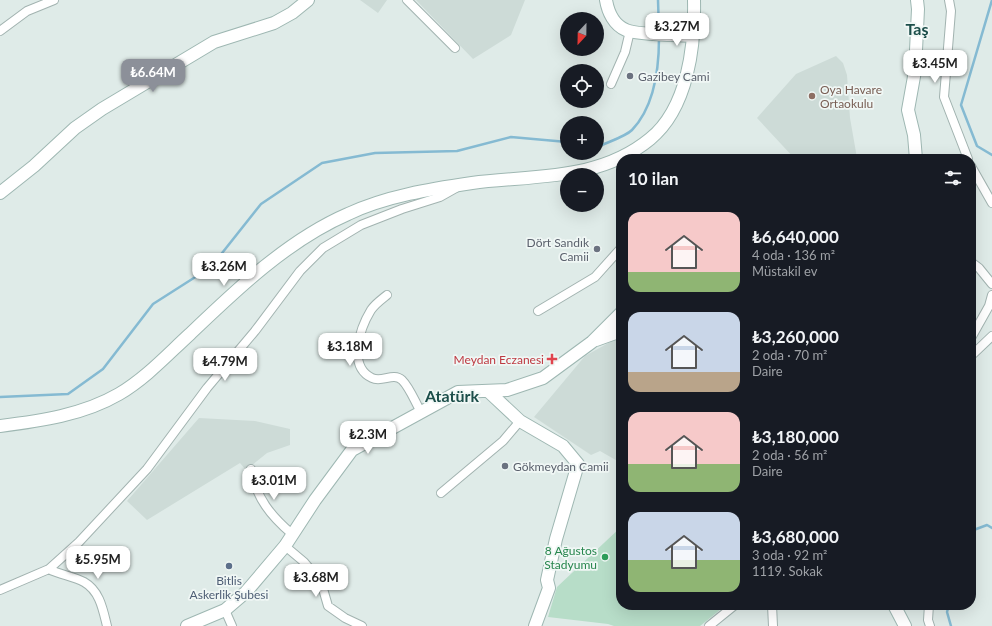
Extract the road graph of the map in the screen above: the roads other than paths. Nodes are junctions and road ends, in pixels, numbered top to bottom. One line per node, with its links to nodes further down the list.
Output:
1 (54, 0): 8 (street)
2 (308, 0): 19 (street)
3 (407, 0): 11 (street)
4 (606, 0): 9 (street)
5 (694, 0): 10 (street)
6 (917, 0): 14 (street)
7 (949, 0): 15 (street)
8 (0, 31)
9 (630, 31): 10 (street); 12 (street)
10 (692, 36): 13 (street)
11 (455, 48)
12 (611, 84)
13 (626, 154)
14 (916, 154)
15 (966, 154)
16 (616, 159): 18 (street)
17 (976, 175): 20 (street)
18 (460, 185): 36 (street); 41 (street)
19 (0, 193)
20 (992, 203)
21 (616, 254): 26 (street)
22 (976, 266): 23 (street)
23 (992, 284)
24 (387, 295): 34 (street)
25 (992, 295): 28 (street)
26 (538, 311)
27 (616, 318): 31 (street)
28 (976, 329)
29 (616, 333): 31 (street)
30 (991, 338): 32 (street)
31 (592, 342): 33 (street)
32 (976, 352)
33 (488, 391): 34 (street); 35 (street)
34 (420, 412): 39 (street)
35 (520, 421): 38 (street); 52 (street)
36 (0, 426)
37 (251, 469): 39 (street)
38 (440, 494)
39 (292, 534): 40 (street)
40 (285, 546): 43 (street); 51 (street)
41 (49, 569): 42 (street); 48 (street)
42 (0, 590)
43 (225, 610): 49 (street); 50 (street)
44 (729, 610): 53 (street)
45 (772, 610): 54 (street)
46 (897, 610): 55 (street)
47 (929, 610): 56 (street)
48 (107, 626)
49 (187, 626)
50 (232, 626)
51 (362, 626)
52 (535, 626)
53 (709, 626)
54 (774, 626)
55 (905, 626)
56 (930, 626)

